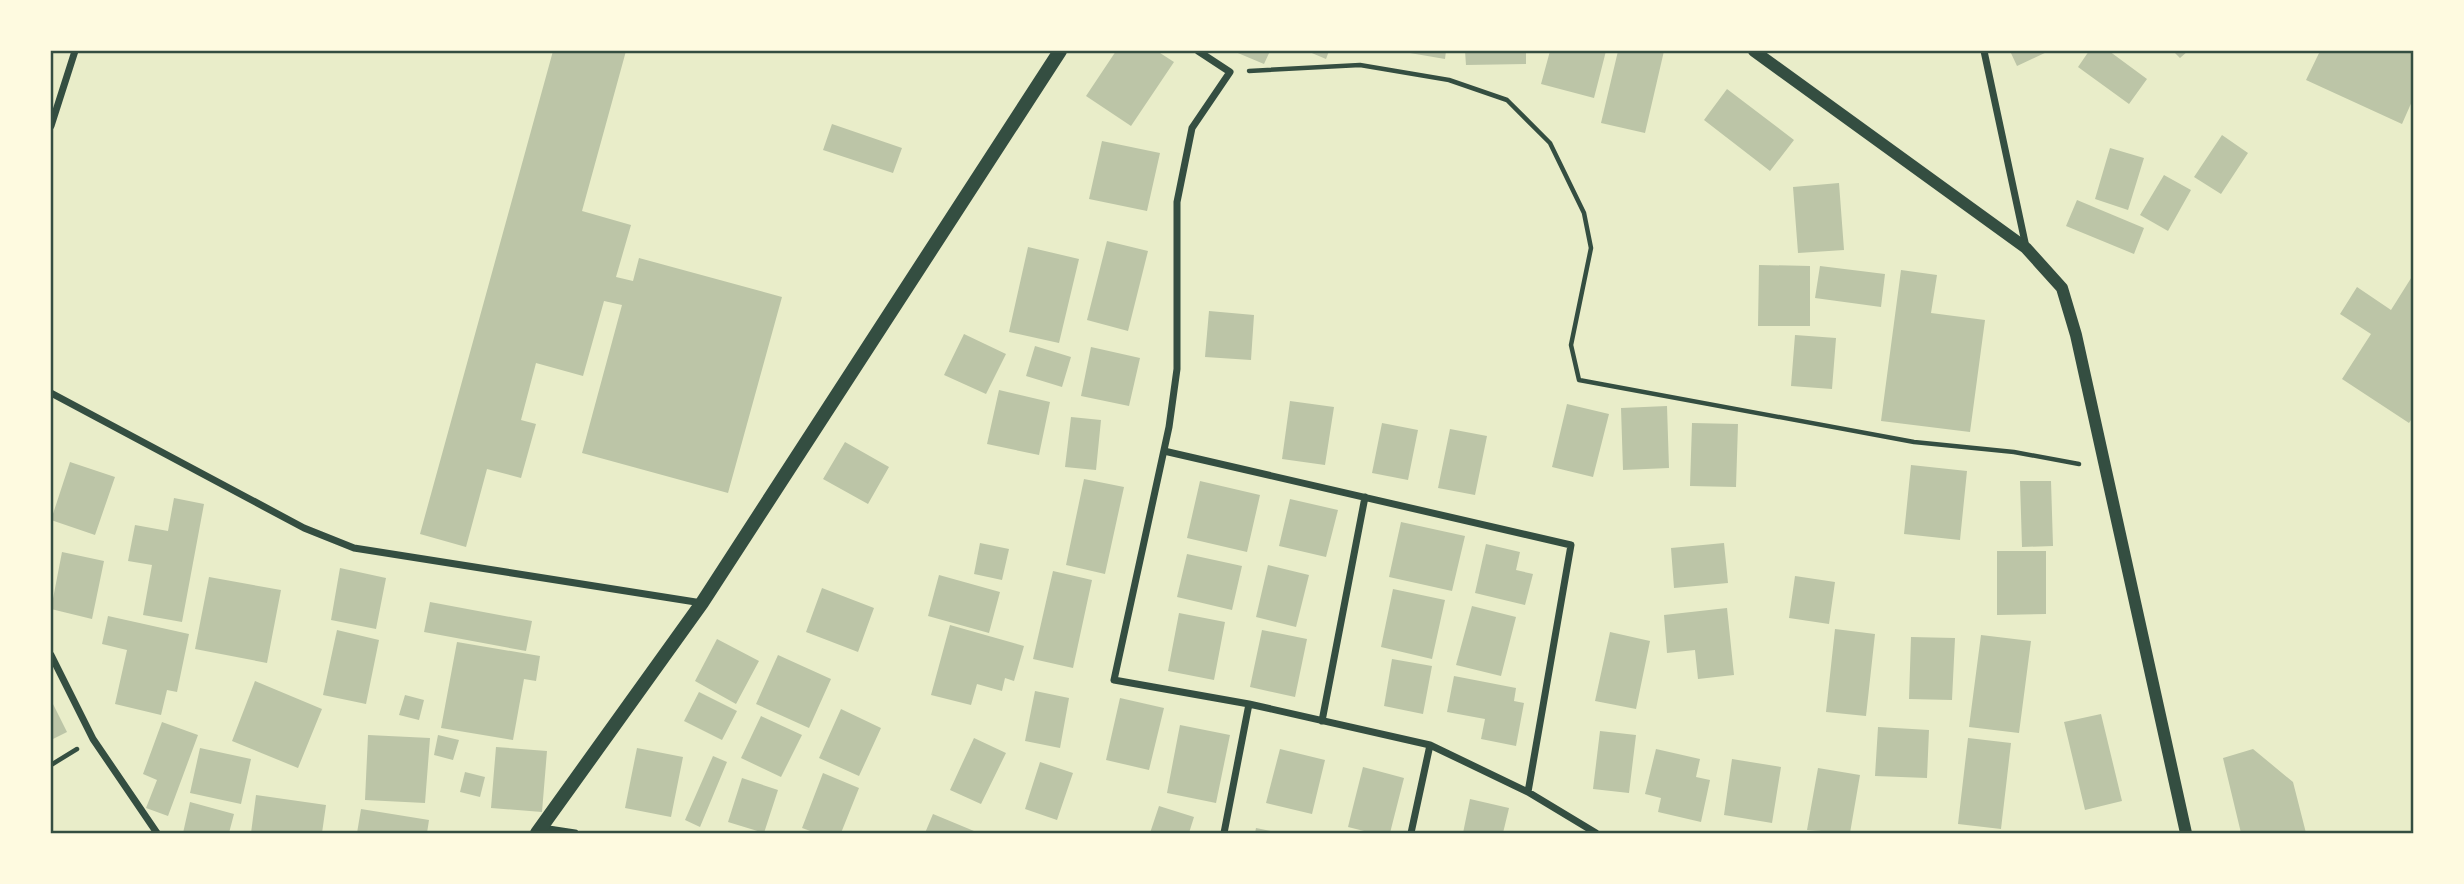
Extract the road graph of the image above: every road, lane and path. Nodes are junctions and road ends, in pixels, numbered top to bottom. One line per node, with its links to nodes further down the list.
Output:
1 (75, 51): 7 (street)
2 (1060, 51): 13 (main road)
3 (1198, 51): 6 (street)
4 (1754, 51): 8 (street)
5 (1984, 51): 8 (street)
6 (1230, 72): 10 (street); 11 (path)
7 (51, 126)
8 (2026, 248): 11 (street)
9 (51, 393): 13 (street)
10 (1164, 451): 12 (street); 15 (street)
11 (2108, 470): 27 (street)
12 (1365, 497): 16 (street); 20 (street)
13 (702, 603): 21 (main road)
14 (51, 655): 17 (street)
15 (1249, 704): 16 (street); 24 (street)
16 (1322, 720): 18 (street)
17 (93, 740): 19 (path); 22 (street)
18 (1430, 745): 20 (street); 25 (street)
19 (51, 765)
20 (1528, 792): 26 (street)
21 (539, 831): 23 (street)
22 (157, 833)
23 (575, 833)
24 (1224, 833)
25 (1411, 833)
26 (1596, 833)
27 (2186, 833)

